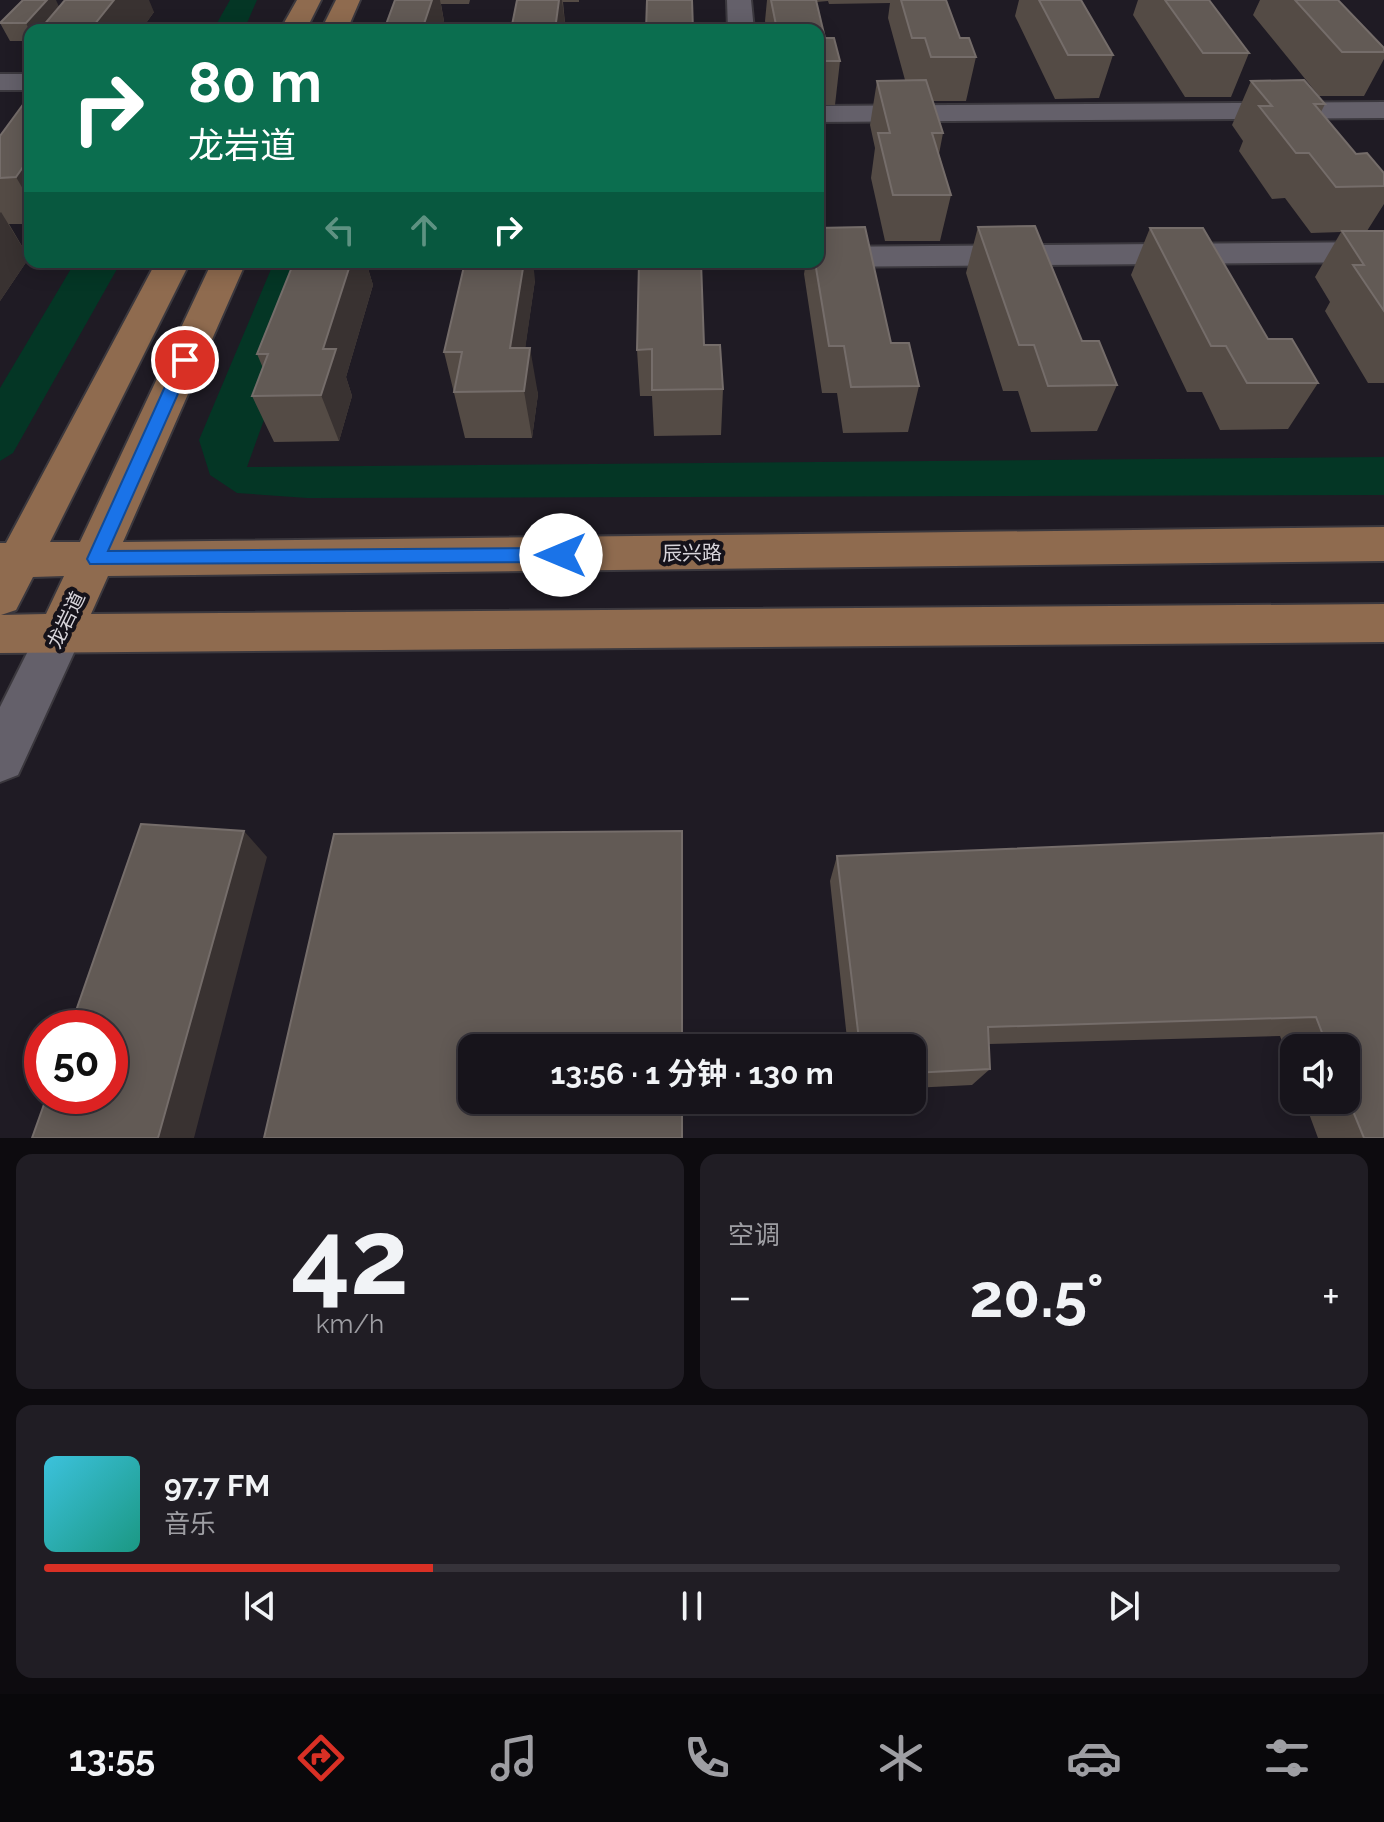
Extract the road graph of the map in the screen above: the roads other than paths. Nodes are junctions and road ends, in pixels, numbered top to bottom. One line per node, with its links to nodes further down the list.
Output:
1 (309, 0): 4 (main road)
2 (348, 0): 5 (main road)
3 (739, 0): 6 (street)
4 (296, 24)
5 (337, 24)
6 (741, 24)
7 (0, 82): 8 (street)
8 (24, 82)
9 (1384, 110): 10 (street)
10 (824, 114)
11 (1384, 252): 12 (street)
12 (824, 257)
13 (170, 268): 17 (main road)
14 (226, 268): 16 (main road, 龙岩道)
15 (1384, 544): 16 (main road, 辰兴路)
16 (96, 559): 17 (main road, 辰兴路); 19 (main road, 龙岩道)
17 (6, 572)
18 (1384, 623): 19 (main road)
19 (60, 633): 20 (main road); 21 (street, 龙岩道)
20 (0, 634)
21 (0, 759)

